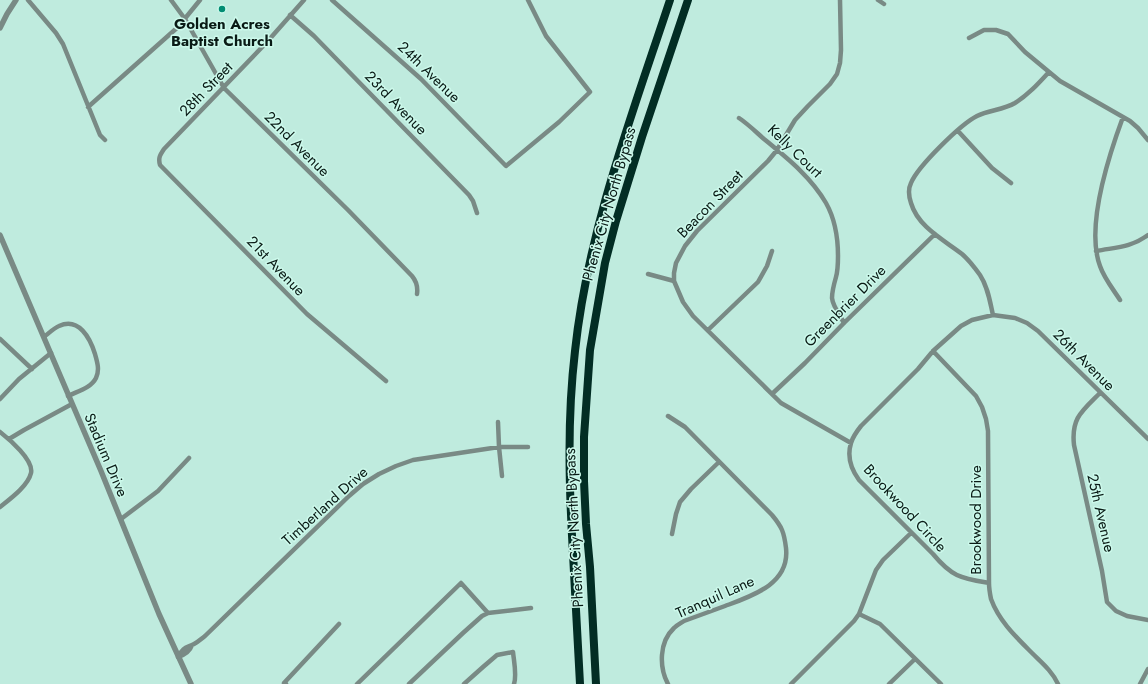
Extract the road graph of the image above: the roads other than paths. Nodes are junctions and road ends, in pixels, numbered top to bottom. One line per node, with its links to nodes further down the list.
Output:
1 (16, 0): 15 (street)
2 (28, 0): 19 (street)
3 (171, 0): 14 (street, 22nd Avenue)
4 (200, 0): 14 (street)
5 (304, 0): 13 (street, 28th Street)
6 (332, 0): 7 (street, 24th Avenue)
7 (528, 0)
8 (670, 0): 82 (highway, Phenix City North Bypass)
9 (688, 0): 83 (highway, Phenix City North Bypass)
10 (840, 0): 25 (street, Beacon Street)
11 (878, 0): 12 (street)
12 (884, 4)
13 (290, 15): 18 (street, 28th Street); 28 (street, 23rd Avenue)
14 (185, 19): 18 (street, 22nd Avenue); 19 (street)
15 (0, 28)
16 (969, 38): 17 (street)
17 (1049, 72): 20 (street); 22 (street)
18 (224, 88): 26 (street, 28th Street); 36 (street, 22nd Avenue)
19 (88, 107): 23 (street)
20 (1123, 117): 24 (street); 33 (street)
21 (738, 118): 25 (street, Kelly Court)
22 (958, 131): 27 (street); 29 (street)
23 (105, 140)
24 (1148, 140)
25 (777, 150): 35 (street, Beacon Street); 39 (street, Kelly Court)
26 (158, 160): 46 (street, 21st Avenue)
27 (1011, 184)
28 (477, 213)
29 (935, 234): 38 (street); 39 (street, Greenbrier Drive)
30 (0, 235): 41 (street, Stadium Drive)
31 (1148, 235): 33 (street)
32 (772, 251): 40 (street)
33 (1096, 251): 37 (street)
34 (648, 274): 35 (street)
35 (674, 281): 40 (street)
36 (417, 294)
37 (1120, 300)
38 (993, 316): 43 (street); 47 (street, 26th Avenue)
39 (844, 322): 48 (street, Greenbrier Drive)
40 (708, 330): 48 (street)
41 (44, 337): 44 (street, Stadium Drive); 49 (street)
42 (0, 339): 45 (street)
43 (933, 351): 57 (street); 67 (street, Brookwood Drive)
44 (51, 353): 45 (street); 49 (street, Stadium Drive)
45 (32, 369): 50 (street)
46 (386, 381)
47 (1100, 393): 56 (street, 26th Avenue); 71 (street, 25th Avenue)
48 (772, 394): 57 (street)
49 (68, 396): 51 (street, Stadium Drive)
50 (0, 399)
51 (72, 404): 55 (street); 64 (street, Stadium Drive)
52 (668, 416): 61 (street, Tranquil Lane)
53 (498, 422): 58 (street)
54 (0, 432): 55 (street)
55 (9, 439): 63 (street)
56 (1148, 439)
57 (851, 443): 65 (street, Brookwood Circle)
58 (499, 447): 59 (street, Timberland Drive); 62 (street); 73 (street, Timberland Drive)
59 (528, 447)
60 (189, 458): 64 (street)
61 (719, 462): 66 (street); 84 (street, Tranquil Lane)
62 (502, 476)
63 (0, 507)
64 (121, 519): 73 (street, Stadium Drive)
65 (911, 533): 67 (street, Brookwood Circle); 70 (street)
66 (672, 534)
67 (989, 583): 88 (street, Brookwood Drive)
68 (531, 608): 69 (street)
69 (488, 613): 78 (street); 79 (street)
70 (859, 614): 74 (street); 85 (street)
71 (1148, 620)
72 (339, 624): 77 (street)
73 (178, 657): 76 (street, Stadium Drive)
74 (915, 659): 86 (street); 87 (street)
75 (1148, 669): 89 (street)
76 (191, 684)
77 (286, 684)
78 (356, 684)
79 (410, 684)
80 (464, 684): 81 (street)
81 (514, 684)
82 (580, 684)
83 (596, 684)
84 (668, 684)
85 (791, 684)
86 (889, 684)
87 (941, 684)
88 (1058, 684)
89 (1140, 684)

